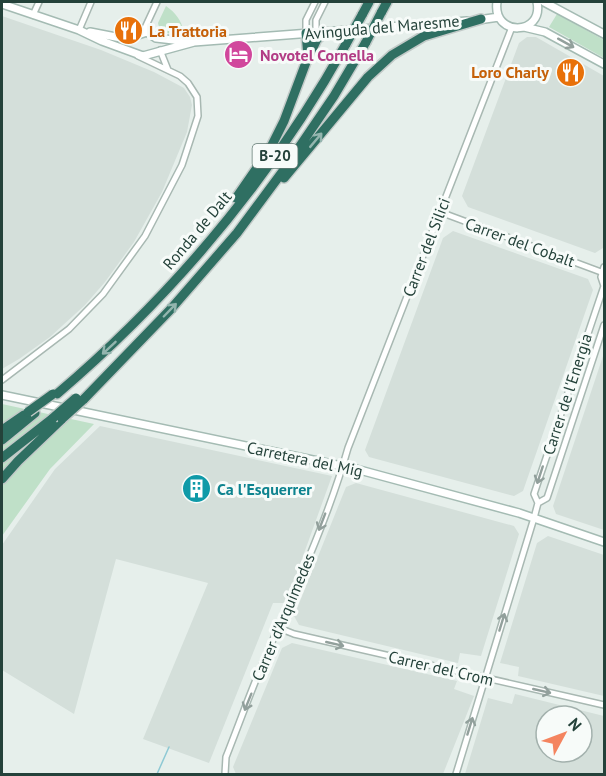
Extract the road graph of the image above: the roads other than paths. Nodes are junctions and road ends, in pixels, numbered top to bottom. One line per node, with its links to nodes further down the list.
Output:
1 (39, 2): 12 (street)
2 (91, 2): 17 (street)
3 (157, 2): 18 (street)
4 (315, 2): 19 (street)
5 (325, 2): 19 (street)
6 (369, 2): 31 (highway, Ronda de Dalt / B-20, bridge)
7 (387, 2): 30 (highway, Ronda de Dalt / B-20, bridge)
8 (497, 2): 13 (main road)
9 (537, 2): 16 (main road)
10 (544, 2): 20 (main road)
11 (2, 4): 12 (main road)
12 (33, 15): 17 (main road)
13 (499, 17): 14 (main road, Avinguda del Maresme); 15 (main road)
14 (481, 20): 19 (main road, Avinguda del Maresme); 30 (highway, one-way to 14)
15 (512, 27): 16 (main road); 29 (street, Carrer del Silici)
16 (525, 27): 27 (main road, one-way to 27)
17 (79, 30): 22 (main road); 25 (main road)
18 (143, 32): 21 (main road); 22 (main road)
19 (316, 32): 23 (main road, Avinguda del Maresme); 26 (highway); 26 (highway)
20 (604, 34)
21 (156, 38): 23 (main road); 24 (main road)
22 (131, 39): 25 (main road)
23 (194, 42): 24 (main road)
24 (159, 51): 25 (main road); 28 (street)
25 (134, 53): 28 (street)
26 (308, 57): 31 (highway)
27 (604, 64)
28 (168, 70): 35 (street)
29 (440, 212): 32 (street, Carrer del Cobalt); 43 (street, Carrer del Silici)
30 (251, 216): 38 (highway, Ronda de Dalt / B-20, one-way to 30, bridge)
31 (194, 260): 37 (highway, Ronda de Dalt / B-20, one-way to 37, bridge)
32 (603, 269): 33 (street)
33 (604, 286): 46 (street, Carrer de l'Energia, one-way to 46)
34 (604, 325): 46 (street, Carrer de l'Energia)
35 (2, 380)
36 (2, 395): 43 (main road, Carretera del Mig)
37 (32, 413): 39 (highway); 41 (highway, Ronda de Dalt)
38 (57, 418): 40 (highway); 42 (highway, B-20)
39 (2, 430)
40 (49, 431): 44 (highway); 45 (highway)
41 (2, 440)
42 (2, 458)
43 (342, 467): 47 (main road, Carretera del Mig); 49 (street, Carrer d'Arquímedes, one-way to 49)
44 (2, 479)
45 (2, 488)
46 (538, 503): 47 (street, Carrer de l'Energia)
47 (534, 518): 48 (main road, Carretera del Mig); 50 (street, Carrer de l'Energia, one-way to 47)
48 (604, 542)
49 (279, 628): 50 (street, Carrer del Crom, one-way to 50); 52 (street, Carrer d'Arquímedes, one-way to 52)
50 (485, 678): 51 (street, Carrer del Crom, one-way to 51); 53 (street, Carrer de l'Energia, one-way to 50)
51 (604, 705)
52 (225, 774)
53 (456, 774)

